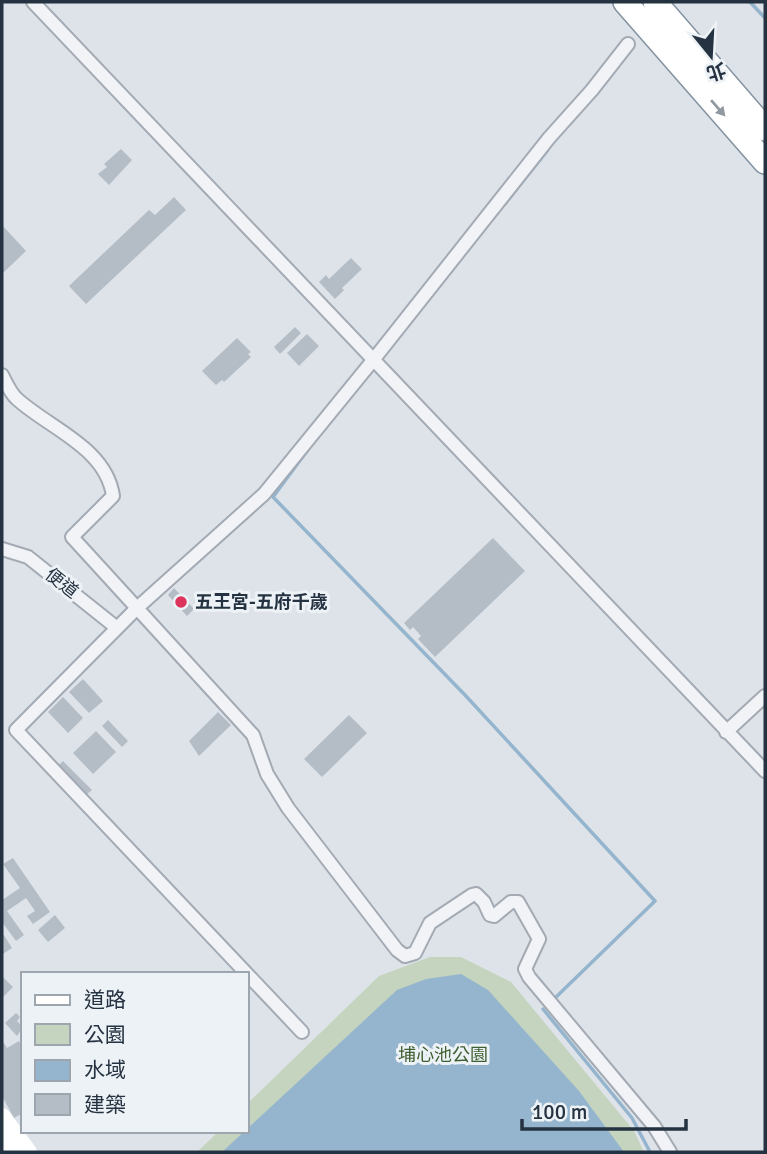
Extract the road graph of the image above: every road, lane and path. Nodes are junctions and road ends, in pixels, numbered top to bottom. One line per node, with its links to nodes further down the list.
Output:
1 (33, 2): 7 (street)
2 (625, 2): 6 (highway, one-way to 6)
3 (655, 2): 5 (highway)
4 (628, 44): 7 (street)
5 (765, 129)
6 (765, 162)
7 (374, 359): 10 (street); 13 (street)
8 (2, 375): 10 (street)
9 (2, 549): 11 (street, 便道)
10 (137, 608): 11 (street); 22 (street)
11 (117, 628): 15 (street)
12 (765, 696): 13 (street)
13 (726, 732): 14 (street)
14 (765, 771)
15 (245, 972)
16 (248, 975): 17 (street)
17 (302, 1032)
18 (2, 1117): 21 (main road)
19 (2, 1137): 20 (main road)
20 (12, 1152)
21 (28, 1152)
22 (670, 1152)

